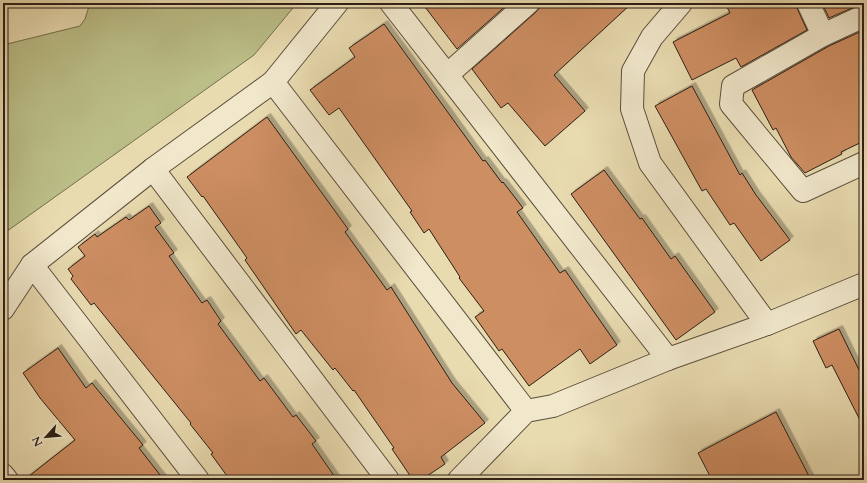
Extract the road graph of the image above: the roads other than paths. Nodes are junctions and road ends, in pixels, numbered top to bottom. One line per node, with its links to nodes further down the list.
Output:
1 (337, 3): 9 (street)
2 (391, 3): 8 (street)
3 (528, 3): 8 (street)
4 (680, 3): 15 (street)
5 (808, 3): 7 (street)
6 (864, 16): 7 (street)
7 (823, 35): 10 (street)
8 (446, 75): 16 (street)
9 (273, 82): 11 (street); 17 (street)
10 (864, 163)
11 (153, 169): 12 (street); 21 (street)
12 (32, 265): 14 (street); 20 (street)
13 (864, 284): 15 (street)
14 (3, 309)
15 (767, 324): 16 (street)
16 (668, 359): 17 (street)
17 (526, 411): 22 (street)
18 (3, 475): 19 (street)
19 (7, 480)
20 (198, 480)
21 (388, 480)
22 (459, 480)

